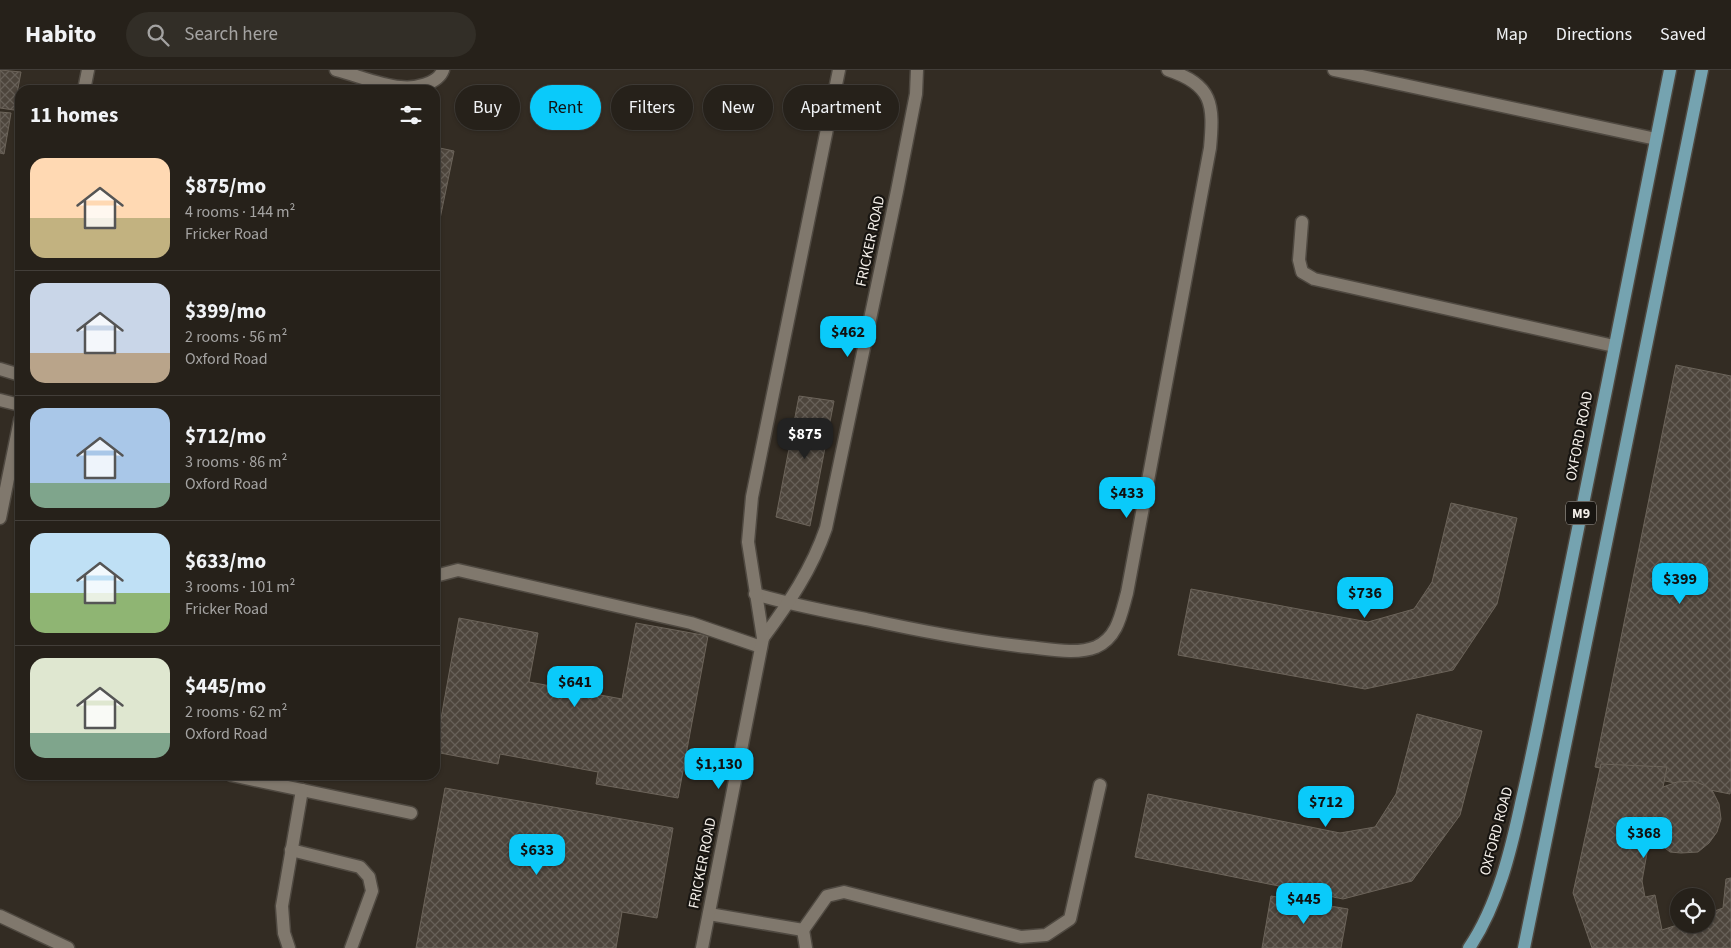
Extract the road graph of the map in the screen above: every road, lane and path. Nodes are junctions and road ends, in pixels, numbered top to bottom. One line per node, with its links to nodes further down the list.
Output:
1 (88, 70): 10 (street)
2 (336, 70): 11 (street)
3 (443, 70): 12 (street)
4 (840, 70): 23 (street, FRICKER ROAD)
5 (917, 70): 24 (street, FRICKER ROAD)
6 (1168, 70): 24 (street)
7 (1670, 70): 13 (main road, OXFORD ROAD / M9)
8 (1702, 70): 40 (main road, M9)
9 (1339, 71): 13 (street)
10 (85, 85)
11 (390, 85)
12 (421, 85)
13 (1656, 139): 15 (main road, OXFORD ROAD / M9)
14 (1302, 222): 15 (street)
15 (1614, 346): 39 (main road, OXFORD ROAD / M9)
16 (0, 369): 17 (street)
17 (15, 373)
18 (0, 400): 19 (street)
19 (15, 404)
20 (15, 462): 21 (street)
21 (0, 518)
22 (440, 575): 25 (street)
23 (755, 594): 24 (street); 25 (street, FRICKER ROAD)
24 (788, 604): 25 (street, FRICKER ROAD)
25 (762, 642): 31 (street, FRICKER ROAD)
26 (254, 780): 28 (street)
27 (1100, 786): 33 (street)
28 (302, 790): 29 (street); 30 (street)
29 (411, 813)
30 (291, 850): 35 (street); 36 (street)
31 (709, 914): 33 (street); 37 (street, FRICKER ROAD)
32 (0, 916): 34 (street)
33 (803, 930): 38 (street)
34 (68, 948)
35 (289, 948)
36 (352, 948)
37 (702, 948)
38 (806, 948)
39 (1469, 948)
40 (1524, 948)

